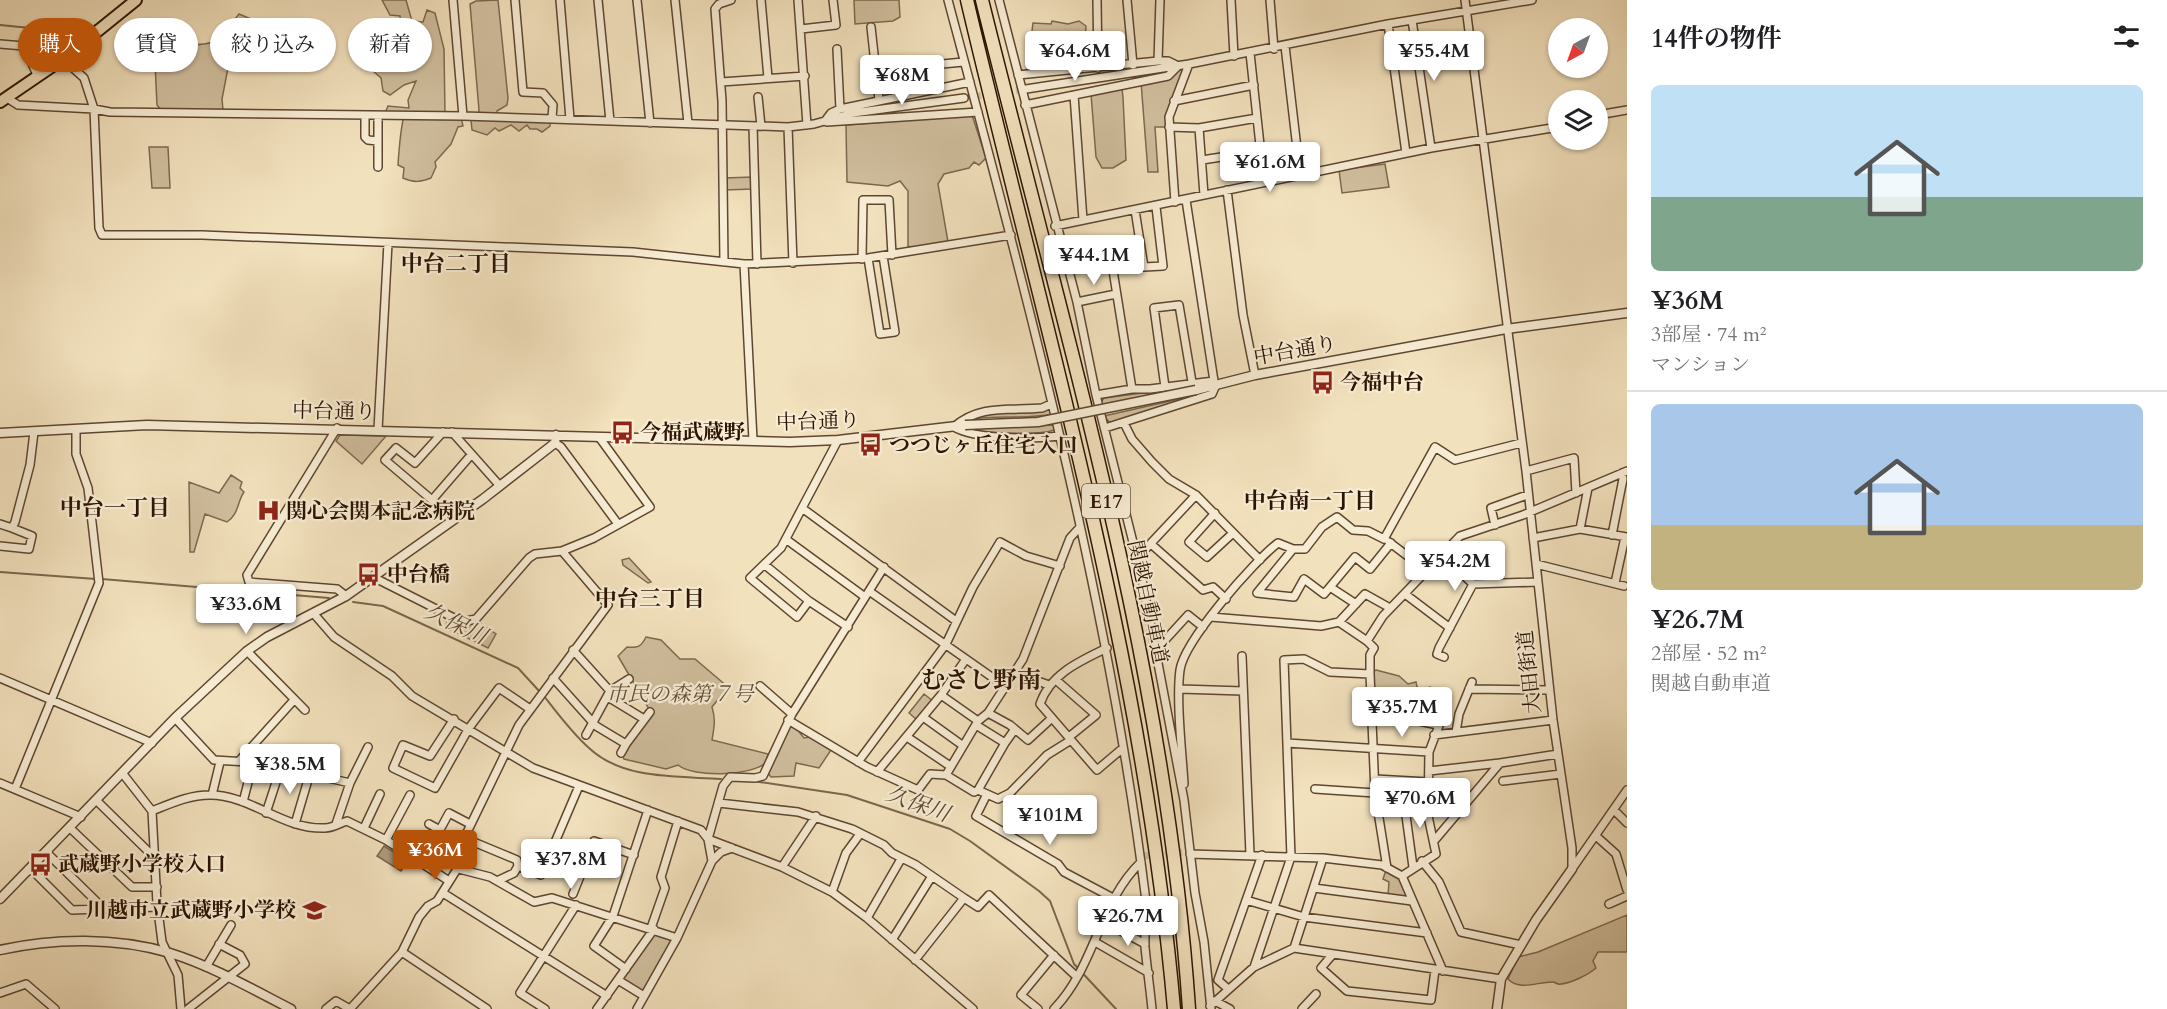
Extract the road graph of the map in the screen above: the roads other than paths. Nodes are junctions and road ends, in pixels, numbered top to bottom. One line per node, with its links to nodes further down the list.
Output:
1 (136, 0): 26 (main road)
2 (453, 0): 66 (street)
3 (515, 0): 67 (street)
4 (560, 0): 69 (street)
5 (598, 0): 70 (street)
6 (637, 0): 72 (street)
7 (675, 0): 73 (street)
8 (731, 0): 47 (street)
9 (761, 0): 46 (street)
10 (798, 0): 28 (street)
11 (833, 0): 28 (street)
12 (948, 0): 36 (street)
13 (967, 0): 395 (highway, 関越自動車道 / E17)
14 (982, 0): 396 (highway, 関越自動車道 / E17)
15 (999, 0): 43 (street)
16 (1097, 0): 40 (street)
17 (1127, 0): 37 (street)
18 (1160, 0): 35 (street)
19 (1232, 0): 34 (street)
20 (1270, 0): 32 (street)
21 (1465, 0): 23 (street, 大田街道)
22 (1532, 0): 23 (street)
23 (1467, 11): 24 (street); 81 (street, 大田街道)
24 (1412, 20): 25 (street); 83 (street)
25 (1388, 24): 30 (street); 85 (street)
26 (102, 27)
27 (871, 27): 56 (street)
28 (801, 29): 44 (street)
29 (0, 44): 45 (street)
30 (1285, 46): 32 (street); 88 (street)
31 (837, 48): 59 (street)
32 (1274, 49): 33 (street)
33 (1250, 53): 34 (street); 49 (street)
34 (1234, 56): 38 (street)
35 (1158, 61): 37 (street); 39 (street)
36 (963, 62): 48 (street); 51 (street)
37 (1133, 64): 40 (street)
38 (1189, 64): 39 (street); 57 (street)
39 (1178, 66): 50 (street); 52 (street)
40 (1098, 68): 43 (street)
41 (45, 72): 45 (main road)
42 (77, 72): 60 (street)
43 (1018, 75): 58 (street)
44 (805, 76): 46 (street); 75 (street)
45 (38, 77): 55 (main road)
46 (768, 78): 47 (street)
47 (721, 82): 74 (street)
48 (970, 82): 51 (street); 62 (street)
49 (1254, 85): 57 (street); 68 (street)
50 (1026, 89)
51 (922, 92): 56 (street)
52 (1074, 95): 58 (street); 96 (street)
53 (758, 97): 76 (street)
54 (964, 98): 71 (street)
55 (4, 100): 60 (street)
56 (879, 100): 59 (street)
57 (1174, 101): 78 (street)
58 (1025, 105): 97 (street)
59 (840, 108): 71 (street)
60 (94, 109): 64 (street); 99 (street)
61 (1627, 110): 63 (street)
62 (978, 112): 71 (street); 98 (street)
63 (1608, 114)
64 (365, 116): 65 (street); 82 (street)
65 (378, 116): 66 (street); 82 (street)
66 (463, 116): 67 (street)
67 (552, 118): 69 (street)
68 (1257, 118): 79 (street); 84 (street)
69 (570, 119): 70 (street)
70 (610, 121): 72 (street)
71 (825, 121): 75 (street)
72 (650, 123): 73 (street)
73 (688, 123): 74 (street)
74 (721, 125): 76 (street); 103 (street)
75 (807, 125): 77 (street)
76 (757, 126): 77 (street); 107 (street)
77 (788, 127): 105 (street)
78 (1169, 127): 79 (street); 93 (street)
79 (1199, 128): 86 (street)
80 (1548, 129): 81 (street)
81 (1482, 139): 83 (street); 111 (street, 大田街道)
82 (378, 141): 87 (street)
83 (1431, 148): 85 (street)
84 (1260, 151): 86 (street); 89 (street)
85 (1406, 153): 88 (street)
86 (1202, 160): 91 (street)
87 (378, 167)
88 (1300, 174): 89 (street)
89 (1264, 182): 90 (street)
90 (1227, 190): 91 (street); 112 (street)
91 (1204, 195): 92 (street)
92 (1186, 200): 93 (street); 113 (street)
93 (1175, 202): 94 (street)
94 (1156, 207): 95 (street); 95 (street)
95 (1135, 210): 96 (street)
96 (1083, 220): 97 (street)
97 (1055, 225): 104 (street)
98 (1011, 235): 100 (street); 118 (street)
99 (388, 243): 103 (street); 124 (street)
100 (892, 255): 101 (street); 102 (street)
101 (883, 256): 102 (street); 102 (street)
102 (865, 258): 105 (street)
103 (724, 262): 106 (street)
104 (1065, 262): 108 (street); 109 (street)
105 (793, 263): 107 (street)
106 (744, 264): 107 (street); 131 (street)
107 (757, 264)
108 (1116, 294): 109 (street); 116 (street)
109 (1077, 302): 117 (street)
110 (1627, 313): 111 (street, 中台通り)
111 (1506, 329): 112 (street, 中台通り); 133 (street, 大田街道)
112 (1255, 375): 113 (street, 中台通り)
113 (1215, 383): 114 (street, 中台通り); 119 (street)
114 (1194, 386): 115 (street); 115 (street); 120 (street, 中台通り, bridge)
115 (1165, 387): 116 (street)
116 (1132, 389): 117 (street)
117 (1096, 395): 122 (street)
118 (1051, 404): 120 (street); 128 (street)
119 (1124, 423): 122 (street); 140 (street)
120 (954, 427): 128 (street); 132 (street, 中台通り)
121 (338, 428): 123 (street, 中台通り); 124 (street, 中台通り); 177 (street)
122 (1105, 428): 162 (street)
123 (76, 430): 125 (street, 中台通り); 211 (street)
124 (378, 430): 126 (street, 中台通り)
125 (34, 432): 127 (street, 中台通り); 149 (street)
126 (447, 432): 130 (street, 中台通り); 134 (street); 134 (street)
127 (0, 433)
128 (1060, 436): 148 (street)
129 (599, 437): 130 (street, 中台通り); 131 (street, 中台通り); 146 (street)
130 (556, 439): 137 (street); 146 (street)
131 (753, 440): 132 (street, 中台通り)
132 (838, 440): 142 (street)
133 (1521, 443): 135 (street, 大田街道); 156 (street)
134 (471, 455): 137 (street)
135 (1526, 471): 139 (street); 141 (street, 大田街道)
136 (1624, 472): 138 (street); 152 (street)
137 (500, 486): 169 (street)
138 (1588, 488): 139 (street); 150 (street)
139 (1576, 493): 143 (street)
140 (1196, 495): 144 (street); 157 (street)
141 (1527, 495): 143 (street, 大田街道); 147 (street)
142 (802, 508): 155 (street); 167 (street)
143 (1530, 512): 147 (street); 154 (street, 大田街道)
144 (1215, 513): 151 (street); 151 (street)
145 (0, 524): 149 (street)
146 (618, 524): 160 (street)
147 (1495, 525): 161 (street)
148 (1080, 527): 166 (street); 191 (street)
149 (12, 528): 158 (street)
150 (1580, 530): 152 (street); 154 (street)
151 (1233, 533): 163 (street)
152 (1612, 534): 153 (street)
153 (1626, 537): 171 (street)
154 (1533, 538): 164 (street, 大田街道)
155 (787, 540): 165 (street); 175 (street)
156 (1387, 541): 159 (street); 168 (street); 174 (street)
157 (1152, 544): 162 (street); 178 (street)
158 (0, 546)
159 (1293, 549): 163 (street); 174 (street)
160 (562, 551): 169 (street); 192 (street)
161 (1441, 554): 168 (street); 172 (street)
162 (1138, 557): 193 (street)
163 (1260, 560): 178 (street)
164 (1536, 564): 170 (street, 大田街道); 171 (street)
165 (765, 565): 179 (street); 179 (street)
166 (1060, 566): 184 (street); 198 (street)
167 (884, 567): 175 (street); 184 (street)
168 (1426, 570): 176 (street)
169 (373, 577): 177 (street)
170 (1537, 582): 172 (street); 207 (street, 大田街道)
171 (1615, 583): 173 (street)
172 (1473, 584): 188 (street)
173 (1624, 586)
174 (1330, 587): 180 (street)
175 (867, 594): 186 (street); 190 (street)
176 (1405, 594): 181 (street); 188 (street)
177 (346, 596): 182 (street)
178 (1226, 598): 183 (street)
179 (809, 601): 186 (street)
180 (1356, 604): 181 (street); 185 (street)
181 (1390, 608): 189 (street)
182 (314, 614): 194 (street); 223 (street)
183 (1211, 617): 185 (street); 187 (street)
184 (956, 621): 190 (street)
185 (1339, 622): 189 (street)
186 (848, 627): 219 (street)
187 (1203, 627): 193 (street); 206 (street)
188 (1450, 628): 196 (street)
189 (1367, 641): 199 (street)
190 (946, 644): 197 (street); 250 (street)
191 (1107, 648): 203 (street); 242 (street)
192 (573, 650): 201 (street); 209 (street)
193 (1156, 650): 277 (street)
194 (247, 651): 212 (street); 221 (street)
195 (1242, 656): 208 (street)
196 (1444, 657)
197 (966, 659): 205 (street); 210 (street)
198 (1015, 674): 203 (street); 205 (street)
199 (1370, 674): 215 (street); 238 (street)
200 (0, 678): 211 (street)
201 (554, 678): 213 (street); 226 (street)
202 (629, 680): 209 (street)
203 (1053, 682): 222 (street); 235 (street)
204 (760, 686): 219 (street)
205 (1006, 687): 217 (street)
206 (1180, 688): 208 (street); 277 (street)
207 (1549, 690): 225 (street, 大田街道); 231 (street)
208 (1243, 691): 306 (street)
209 (609, 694): 224 (street); 226 (street)
210 (941, 695): 220 (street); 227 (street)
211 (52, 700): 236 (street); 267 (street)
212 (294, 700): 214 (street); 248 (street)
213 (530, 709): 229 (street); 244 (street)
214 (305, 710)
215 (1371, 711): 228 (street); 243 (street)
216 (650, 712): 224 (street)
217 (988, 713): 227 (street); 230 (street)
218 (1443, 715): 228 (street)
219 (790, 717): 250 (street); 280 (street)
220 (923, 717): 234 (street); 240 (street)
221 (175, 718): 236 (street); 249 (street)
222 (1052, 718): 230 (street); 235 (street)
223 (454, 719): 229 (street); 229 (street)
224 (644, 719): 239 (street)
225 (1553, 720): 231 (street); 247 (street, 大田街道)
226 (594, 722): 232 (street); 239 (street)
227 (977, 723): 237 (street); 240 (street)
228 (1438, 724): 233 (street)
229 (469, 728): 244 (street)
230 (1015, 729): 237 (street)
231 (1456, 732): 233 (street)
232 (586, 735)
233 (1434, 735): 245 (street)
234 (907, 737): 253 (street); 256 (street)
235 (1070, 739): 242 (street); 272 (street)
236 (152, 743): 258 (street)
237 (1005, 743): 269 (street)
238 (1287, 743): 243 (street); 309 (street)
239 (626, 744): 246 (street)
240 (962, 745): 253 (street)
241 (368, 747): 265 (street)
242 (1124, 748): 310 (street)
243 (1373, 748): 245 (street); 261 (street)
244 (506, 750): 266 (street); 292 (street)
245 (1429, 752): 255 (street)
246 (621, 753)
247 (1558, 754): 252 (street); 259 (street, 大田街道)
248 (239, 761): 249 (street); 251 (street)
249 (220, 762): 275 (street)
250 (858, 762): 256 (street)
251 (254, 763): 254 (street); 279 (street)
252 (1500, 763): 255 (street); 302 (street)
253 (950, 766): 260 (street)
254 (281, 767): 257 (street); 284 (street)
255 (1429, 771): 263 (street)
256 (877, 772): 260 (street)
257 (310, 773): 265 (street); 289 (street)
258 (123, 774): 278 (street); 283 (street)
259 (1561, 774): 262 (street); 322 (street, 大田街道)
260 (946, 775): 269 (street)
261 (1375, 779): 263 (street); 273 (street)
262 (1503, 781)
263 (1428, 782): 302 (street)
264 (0, 783): 267 (street)
265 (350, 783): 290 (street)
266 (579, 786): 281 (street); 316 (street)
267 (15, 789): 286 (street)
268 (1315, 789): 273 (street)
269 (978, 790): 272 (street)
270 (1627, 790): 282 (street)
271 (380, 794): 294 (street)
272 (987, 794): 335 (street)
273 (1375, 794): 320 (street)
274 (1403, 794): 318 (street)
275 (212, 795): 279 (street); 283 (street)
276 (410, 795): 301 (street)
277 (1183, 796): 305 (street)
278 (97, 801): 286 (street); 312 (street)
279 (243, 802): 284 (street)
280 (719, 802): 285 (street); 300 (street)
281 (648, 810): 287 (street); 307 (street)
282 (1614, 810): 288 (street); 297 (street)
283 (152, 811): 312 (street)
284 (266, 813): 289 (street)
285 (816, 816): 296 (street); 317 (street)
286 (81, 817): 293 (street)
287 (678, 821): 300 (street); 349 (street)
288 (1627, 823)
289 (295, 824): 290 (street)
290 (336, 824): 294 (street)
291 (429, 824): 295 (street)
292 (470, 824): 295 (street); 298 (street)
293 (70, 828): 304 (street); 327 (street)
294 (364, 828): 301 (street)
295 (440, 830): 299 (street)
296 (860, 834): 313 (street); 330 (street)
297 (1596, 836): 322 (street); 329 (street)
298 (464, 838): 316 (street); 321 (street)
299 (435, 839)
300 (708, 839): 303 (street); 314 (street)
301 (386, 840): 325 (street)
302 (1434, 841): 315 (street)
303 (732, 848): 314 (street); 317 (street)
304 (46, 852): 319 (street); 343 (street)
305 (1188, 853): 306 (street); 379 (street)
306 (1250, 854): 308 (street)
307 (634, 855): 332 (street); 344 (street)
308 (1262, 855): 309 (street); 337 (street)
309 (1292, 857): 311 (street); 342 (street)
310 (1142, 858): 335 (street); 355 (street)
311 (1323, 858): 320 (street); 328 (street)
312 (156, 859): 327 (street)
313 (901, 859): 323 (street); 346 (street)
314 (712, 861): 351 (street)
315 (1422, 861): 318 (street); 356 (street)
316 (518, 867): 326 (street)
317 (782, 867): 330 (street)
318 (1413, 867): 324 (street)
319 (30, 868): 336 (street); 343 (street)
320 (1387, 868): 324 (street)
321 (459, 869): 325 (street); 326 (street)
322 (1572, 869): 356 (street)
323 (933, 876): 334 (street); 352 (street)
324 (1402, 876): 338 (street)
325 (449, 881): 331 (street)
326 (497, 881): 340 (street)
327 (157, 887): 341 (street)
328 (1314, 888): 338 (street); 345 (street)
329 (1627, 890)
330 (832, 892): 346 (street)
331 (443, 893): 359 (street); 363 (street)
332 (573, 894)
333 (1627, 896): 339 (street)
334 (964, 898): 362 (street); 364 (street)
335 (1113, 898): 347 (street)
336 (0, 899)
337 (1245, 900): 342 (street); 374 (street)
338 (1412, 901): 350 (street)
339 (1609, 904)
340 (576, 905): 344 (street); 363 (street)
341 (157, 907): 343 (street); 360 (street)
342 (1274, 908): 345 (street); 366 (street)
343 (99, 909)
344 (614, 915): 349 (street); 367 (street)
345 (1304, 917): 350 (street); 357 (street)
346 (867, 918): 352 (street)
347 (1103, 921): 353 (street); 355 (street)
348 (231, 924): 354 (street)
349 (652, 928): 351 (street); 367 (street)
350 (1427, 933): 368 (street)
351 (677, 938): 378 (street)
352 (892, 940): 364 (street)
353 (1095, 942): 369 (street); 371 (street)
354 (219, 944): 365 (street); 370 (street)
355 (1145, 944): 369 (street)
356 (1521, 945): 372 (street)
357 (1294, 948): 361 (street); 366 (street)
358 (0, 950): 360 (street)
359 (402, 952): 386 (street); 387 (street)
360 (168, 953): 365 (street); 382 (street)
361 (1333, 954): 368 (street); 368 (street)
362 (1054, 955): 371 (street); 392 (street)
363 (544, 956): 377 (street); 388 (street)
364 (915, 960): 391 (street)
365 (206, 967): 370 (street)
366 (1254, 967): 374 (street)
367 (626, 969): 373 (street)
368 (1439, 970): 372 (street)
369 (1149, 973): 394 (street)
370 (228, 977): 383 (street); 384 (street)
371 (1077, 977): 393 (street)
372 (1501, 979): 398 (street)
373 (618, 980): 377 (street); 378 (street)
374 (1227, 988): 379 (street)
375 (0, 993): 381 (street)
376 (1316, 994): 380 (street)
377 (607, 996): 389 (street)
378 (644, 996): 390 (street)
379 (1212, 1005): 397 (street)
380 (1305, 1008)
381 (55, 1009)
382 (181, 1009)
383 (188, 1009)
384 (291, 1009)
385 (326, 1009): 386 (street)
386 (350, 1009)
387 (487, 1009)
388 (545, 1009)
389 (597, 1009)
390 (637, 1009)
391 (974, 1009)
392 (1038, 1009)
393 (1054, 1009)
394 (1152, 1009)
395 (1174, 1009)
396 (1189, 1009)
397 (1230, 1009)
398 (1497, 1009)

